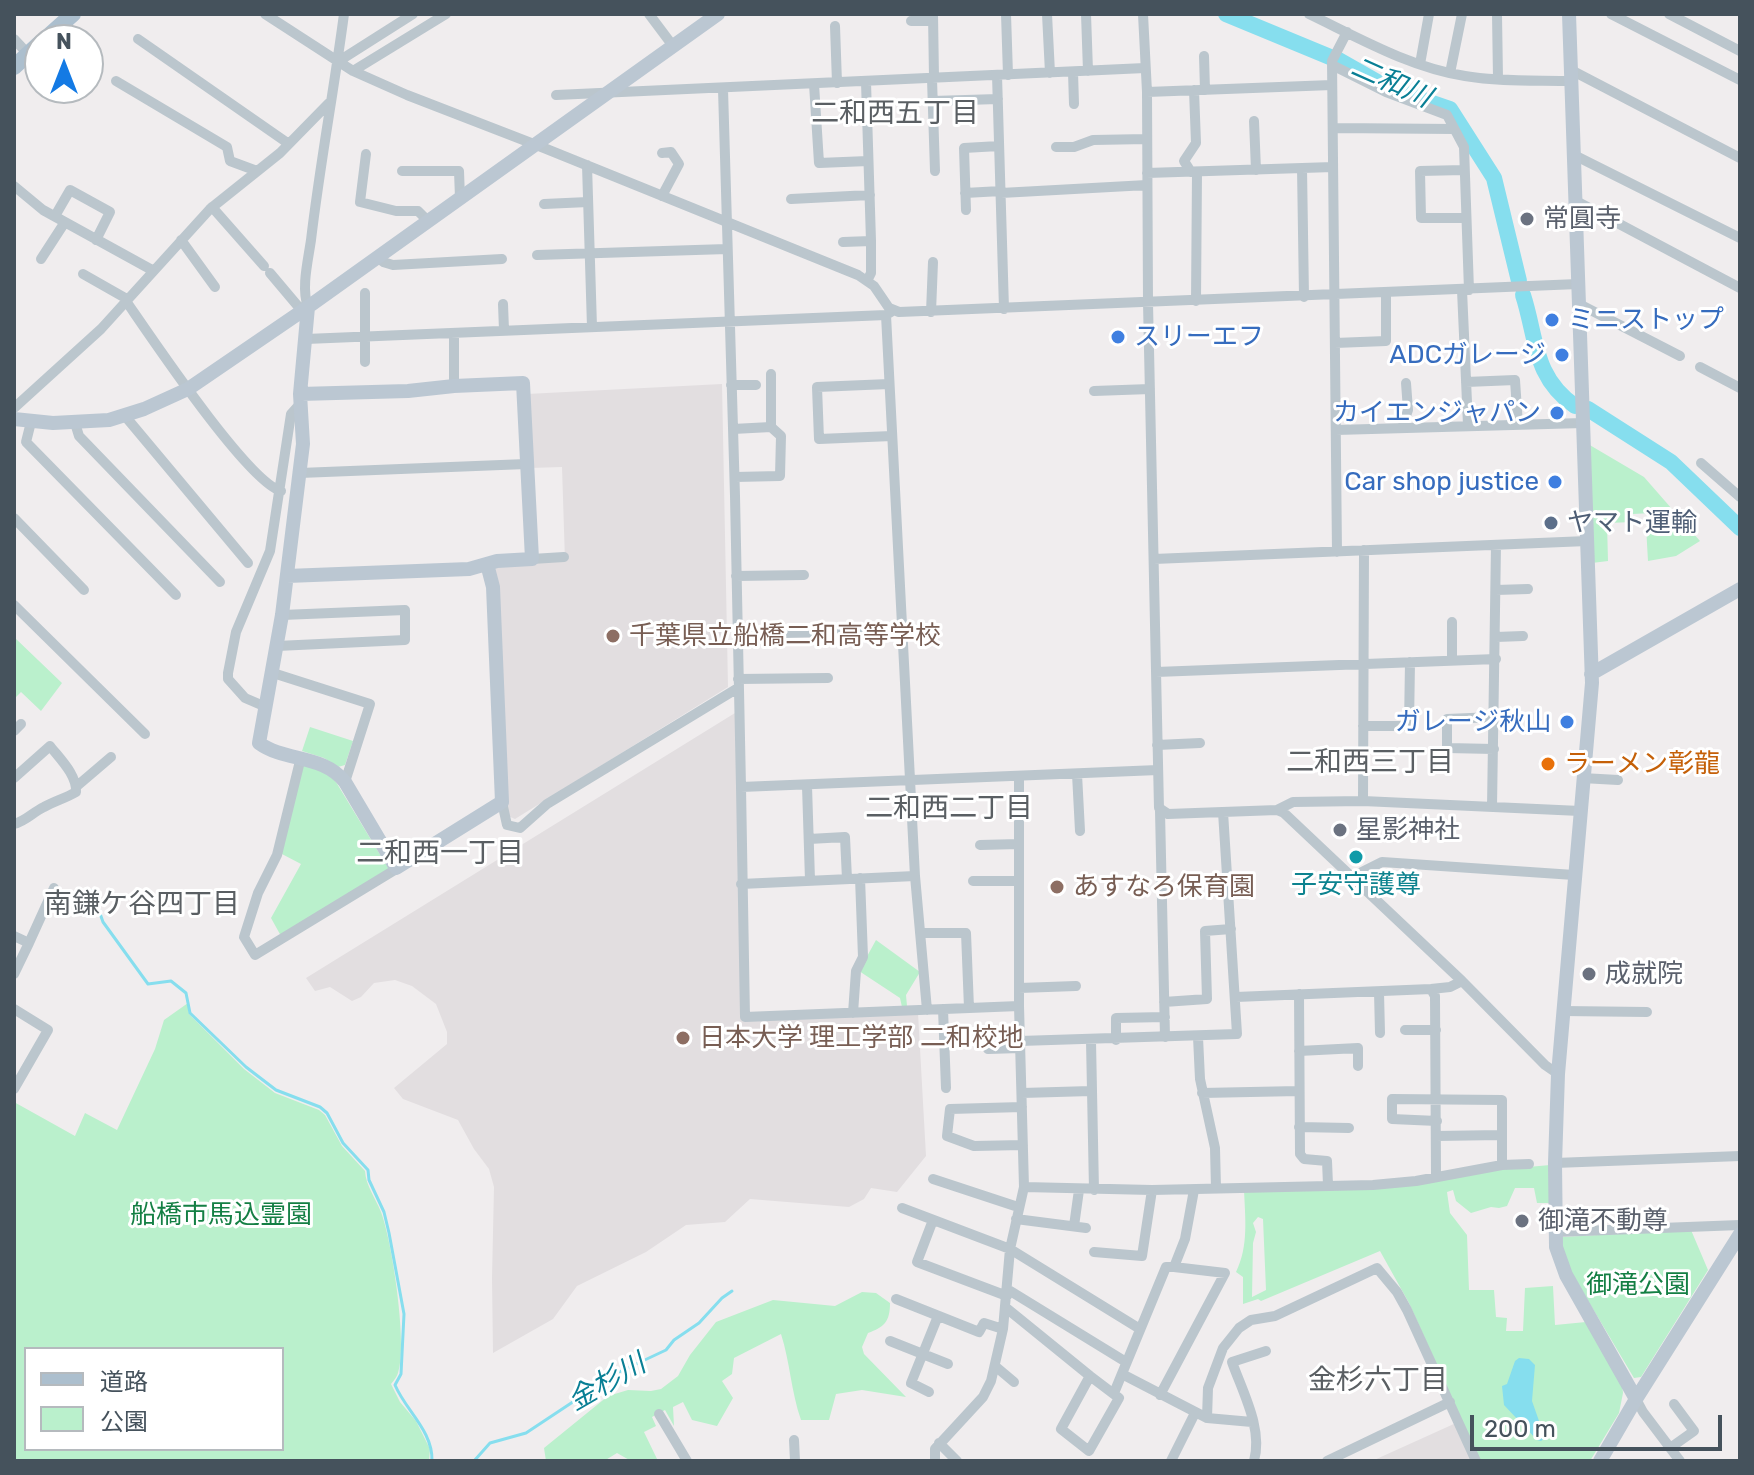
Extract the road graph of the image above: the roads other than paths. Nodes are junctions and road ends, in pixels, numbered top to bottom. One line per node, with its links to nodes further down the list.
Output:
1 (265, 14): 27 (street)
2 (344, 14): 27 (street)
3 (413, 14): 27 (street)
4 (446, 14): 30 (street)
5 (649, 14): 23 (street)
6 (718, 14): 23 (street)
7 (1006, 14): 35 (street)
8 (1047, 14): 33 (street)
9 (1086, 14): 31 (street)
10 (1143, 14): 29 (street)
11 (1309, 14): 21 (street)
12 (1429, 14): 28 (street)
13 (1462, 14): 34 (street)
14 (1497, 14): 38 (street)
15 (1569, 14): 36 (street)
16 (1611, 14): 39 (street)
17 (1669, 14): 24 (street)
18 (933, 18): 19 (street); 37 (street)
19 (911, 21)
20 (835, 26): 42 (street)
21 (1347, 32): 26 (street); 28 (street)
22 (138, 39): 60 (street)
23 (673, 46): 48 (street)
24 (1740, 51)
25 (1204, 56): 46 (street)
26 (1333, 60): 44 (street); 58 (street)
27 (339, 61): 30 (street); 53 (street)
28 (1420, 64): 34 (street)
29 (1145, 68): 31 (street); 47 (street)
30 (353, 71): 49 (street)
31 (1088, 71): 32 (street)
32 (1073, 72): 33 (street); 54 (street)
33 (1050, 73): 35 (street)
34 (1450, 73): 38 (street)
35 (1002, 75): 37 (street); 51 (street)
36 (1571, 76): 38 (street); 66 (street); 67 (street)
37 (933, 78): 41 (street); 52 (street)
38 (1498, 79)
39 (1740, 80)
40 (116, 81): 74 (street)
41 (866, 82): 42 (street); 68 (street)
42 (837, 83): 43 (street)
43 (814, 84): 45 (street); 68 (street)
44 (1332, 85): 46 (street); 57 (street)
45 (723, 89): 48 (street); 95 (street)
46 (1199, 90): 47 (street); 77 (street)
47 (1147, 92): 59 (street)
48 (605, 94): 50 (street); 61 (street)
49 (407, 95): 55 (street); 61 (street)
50 (556, 95)
51 (998, 99): 52 (street); 62 (street)
52 (933, 101): 76 (street)
53 (329, 103): 60 (street); 124 (street)
54 (1074, 104)
55 (404, 108)
56 (1254, 121): 72 (street)
57 (1333, 128): 58 (street); 70 (street)
58 (1454, 129): 73 (street)
59 (1147, 139): 63 (street); 78 (street)
60 (289, 144): 74 (street)
61 (534, 144): 69 (street); 85 (street)
62 (999, 146): 81 (street); 82 (street)
63 (1056, 147)
64 (662, 153): 84 (street)
65 (366, 154): 94 (street)
66 (1574, 155): 87 (street); 96 (street)
67 (1740, 158)
68 (868, 161): 83 (street)
69 (587, 165): 84 (street); 88 (street)
70 (1333, 167): 71 (street); 117 (street)
71 (1302, 168): 72 (street); 118 (street)
72 (1256, 170): 77 (street)
73 (1464, 170): 92 (street); 92 (street)
74 (257, 171): 90 (street)
75 (402, 171): 85 (street)
76 (935, 171)
77 (1194, 172): 78 (street); 120 (street)
78 (1147, 173): 79 (street)
79 (1147, 185): 81 (street); 121 (street)
80 (14, 186): 93 (street)
81 (1001, 192): 82 (street); 125 (street)
82 (965, 193): 91 (street)
83 (870, 195): 86 (street); 99 (street)
84 (662, 196): 95 (street)
85 (460, 198): 94 (street)
86 (791, 199)
87 (1576, 201): 111 (street); 113 (street)
88 (588, 202): 89 (street); 102 (street)
89 (544, 204)
90 (212, 207): 98 (street); 124 (street)
91 (966, 210)
92 (1466, 218): 114 (street)
93 (60, 219): 97 (street); 97 (street); 105 (street)
94 (428, 221): 103 (street)
95 (727, 222): 101 (street); 110 (street)
96 (1740, 238)
97 (96, 240): 108 (street)
98 (181, 240): 108 (street); 112 (street)
99 (871, 241): 100 (street); 110 (street)
100 (843, 242)
101 (727, 249): 102 (street); 128 (street)
102 (589, 253): 104 (street); 129 (street)
103 (381, 255): 106 (street); 124 (street)
104 (537, 255)
105 (41, 259)
106 (502, 259)
107 (933, 262): 126 (street)
108 (152, 270): 119 (street)
109 (83, 274): 119 (street)
110 (867, 281): 127 (street)
111 (1578, 284): 114 (street); 123 (street)
112 (215, 287)
113 (1740, 288)
114 (1465, 290): 116 (street); 139 (street)
115 (365, 293): 132 (street)
116 (1386, 293): 117 (street); 134 (street)
117 (1334, 296): 118 (street); 134 (street)
118 (1304, 297): 120 (street)
119 (126, 300): 146 (street); 150 (street)
120 (1196, 301): 121 (street)
121 (1148, 303): 125 (street); 147 (street)
122 (503, 304): 130 (street)
123 (1579, 304): 135 (street); 155 (street)
124 (305, 309): 133 (street); 146 (street)
125 (1004, 309): 126 (street)
126 (931, 312): 127 (street)
127 (890, 313): 128 (street); 141 (street)
128 (729, 322): 129 (street); 142 (street)
129 (592, 327): 130 (street)
130 (504, 330): 131 (street)
131 (454, 333): 132 (street); 144 (street)
132 (365, 337): 133 (street); 136 (street)
133 (306, 339): 149 (street)
134 (1335, 343): 161 (street)
135 (1680, 356)
136 (365, 362)
137 (1700, 367): 145 (street)
138 (771, 374): 158 (street)
139 (1466, 382): 156 (street); 157 (street)
140 (1406, 383): 159 (street)
141 (889, 384): 162 (street); 162 (street)
142 (731, 385): 143 (street); 160 (street)
143 (756, 385)
144 (454, 386): 149 (street); 164 (street)
145 (1740, 388)
146 (188, 389): 151 (street); 167 (street)
147 (1150, 389): 148 (street); 176 (street)
148 (1094, 391)
149 (300, 399): 165 (street); 167 (street)
150 (14, 408)
151 (125, 416): 154 (street); 177 (street)
152 (14, 419): 153 (street)
153 (31, 422): 154 (street); 187 (street)
154 (75, 423): 182 (street)
155 (1583, 423): 157 (street); 170 (street)
156 (1468, 425): 157 (street); 159 (street)
157 (1518, 425)
158 (771, 427): 160 (street); 166 (street)
159 (1402, 428): 161 (street)
160 (733, 429): 166 (street)
161 (1336, 430): 173 (street)
162 (892, 436): 220 (street)
163 (1701, 463): 168 (street)
164 (526, 464): 165 (street); 175 (street)
165 (300, 473): 180 (street)
166 (735, 477): 181 (street)
167 (281, 491): 205 (street)
168 (1740, 497)
169 (14, 518): 185 (street)
170 (1587, 541): 171 (street); 202 (street)
171 (1496, 545): 172 (street); 186 (street)
172 (1364, 550): 173 (street); 199 (street)
173 (1337, 552): 176 (street)
174 (564, 557): 175 (street)
175 (532, 559): 178 (street)
176 (1154, 559): 200 (street)
177 (248, 563)
178 (487, 564): 180 (street); 226 (street)
179 (804, 575): 181 (street)
180 (287, 576): 189 (street)
181 (736, 576): 192 (street)
182 (220, 582)
183 (1528, 589): 186 (street)
184 (1740, 589): 202 (street)
185 (84, 590)
186 (1496, 590): 194 (street)
187 (176, 595)
188 (14, 605): 208 (street)
189 (282, 615): 195 (street); 195 (street)
190 (1452, 622): 197 (street)
191 (872, 631): 192 (street)
192 (737, 634): 204 (street)
193 (1523, 636): 194 (street)
194 (1496, 637): 196 (street)
195 (277, 646): 201 (street)
196 (1496, 659): 197 (street); 206 (street)
197 (1452, 660): 198 (street)
198 (1410, 662): 199 (street); 207 (street)
199 (1363, 664): 200 (street); 207 (street)
200 (1156, 672): 210 (street)
201 (273, 673): 205 (street); 221 (street)
202 (1591, 674): 218 (street)
203 (828, 678): 204 (street)
204 (738, 684): 224 (street); 226 (street)
205 (266, 707): 213 (street)
206 (1494, 717): 211 (street); 211 (street)
207 (1363, 726): 225 (street)
208 (145, 734)
209 (1200, 743): 210 (street)
210 (1157, 745): 214 (street)
211 (1494, 749): 227 (street)
212 (111, 757): 222 (street)
213 (301, 757): 221 (street); 237 (street)
214 (1158, 770): 215 (street); 229 (street)
215 (1077, 774): 216 (street); 233 (street)
216 (1019, 776): 220 (street); 235 (street)
217 (14, 778): 222 (street)
218 (1582, 778): 219 (street); 230 (street)
219 (1618, 780)
220 (912, 781): 223 (street); 239 (street)
221 (345, 782): 237 (street)
222 (77, 786): 232 (street)
223 (807, 786): 224 (street); 234 (street)
224 (741, 787): 246 (street)
225 (1363, 801): 227 (street); 228 (street)
226 (502, 802): 237 (street)
227 (1492, 807): 230 (street)
228 (1277, 810): 231 (street); 240 (street)
229 (1160, 811): 231 (street); 260 (street)
230 (1580, 811): 238 (street)
231 (1223, 812): 248 (street)
232 (14, 824)
233 (1080, 831)
234 (809, 839): 242 (street); 243 (street)
235 (1019, 844): 236 (street); 245 (street)
236 (980, 845)
237 (398, 868)
238 (1574, 875): 240 (street); 266 (street)
239 (915, 876): 241 (street); 249 (street)
240 (1352, 877): 253 (street)
241 (860, 878): 242 (street); 268 (street)
242 (847, 879): 243 (street)
243 (810, 880): 246 (street)
244 (973, 881): 245 (street)
245 (1019, 881): 255 (street)
246 (741, 884): 268 (street)
247 (54, 888): 251 (street)
248 (1231, 929): 259 (street); 260 (street)
249 (920, 933): 262 (street); 265 (street)
250 (14, 936): 251 (street)
251 (29, 943): 252 (street)
252 (14, 974)
253 (1462, 981): 256 (street); 281 (street)
254 (1076, 986): 255 (street)
255 (1019, 988): 261 (street)
256 (1431, 989): 257 (street); 271 (street)
257 (1379, 992): 258 (street); 272 (street)
258 (1299, 994): 259 (street); 279 (street)
259 (1236, 997): 274 (street)
260 (1164, 1002): 269 (street)
261 (1019, 1006): 262 (street); 277 (street)
262 (969, 1008): 264 (street)
263 (14, 1009): 283 (street)
264 (943, 1009): 265 (street); 282 (street)
265 (927, 1010): 268 (street)
266 (1563, 1011): 267 (street); 281 (street)
267 (1647, 1012)
268 (853, 1013)
269 (1165, 1017): 273 (street); 275 (street)
270 (1405, 1030): 271 (street)
271 (1436, 1030): 288 (street)
272 (1380, 1033)
273 (1165, 1037): 274 (street); 275 (street)
274 (1198, 1037): 287 (street)
275 (1116, 1040): 276 (street)
276 (1091, 1041): 277 (street); 284 (street)
277 (1020, 1045): 278 (street); 286 (street)
278 (988, 1049)
279 (1299, 1051): 280 (street); 285 (street)
280 (1358, 1066)
281 (1558, 1074): 297 (street)
282 (946, 1088)
283 (14, 1089)
284 (1091, 1091): 286 (street); 306 (street)
285 (1299, 1091): 287 (street); 291 (street)
286 (1022, 1093): 289 (street)
287 (1202, 1093): 304 (street)
288 (1437, 1099): 290 (street); 290 (street); 293 (street)
289 (1022, 1107): 295 (street); 295 (street)
290 (1437, 1121): 294 (street)
291 (1299, 1127): 292 (street); 302 (street)
292 (1349, 1128)
293 (1501, 1135): 294 (street); 299 (street)
294 (1436, 1136): 300 (street)
295 (1023, 1145): 303 (street)
296 (1740, 1156): 297 (street)
297 (1555, 1163): 313 (street)
298 (1529, 1164): 299 (street)
299 (1502, 1165): 300 (street)
300 (1436, 1175): 302 (street)
301 (933, 1179): 310 (street)
302 (1328, 1185): 304 (street)
303 (1024, 1187): 305 (street); 310 (street)
304 (1216, 1188): 308 (street)
305 (1079, 1190): 306 (street); 310 (street)
306 (1094, 1190): 307 (street)
307 (1152, 1190): 308 (street); 316 (street)
308 (1194, 1190): 317 (street)
309 (902, 1208): 311 (street)
310 (1017, 1213): 315 (street)
311 (933, 1220): 315 (street); 318 (street)
312 (1740, 1225): 313 (street)
313 (1556, 1232): 335 (street)
314 (1740, 1234): 335 (street)
315 (1010, 1249): 318 (street); 322 (street)
316 (1094, 1252)
317 (1174, 1267): 322 (street); 334 (street)
318 (1007, 1298): 321 (street); 326 (street); 330 (street)
319 (896, 1299): 320 (street)
320 (938, 1316): 321 (street); 325 (street)
321 (1003, 1329): 328 (street)
322 (1140, 1329): 326 (street)
323 (890, 1341): 325 (street)
324 (1266, 1351): 341 (street)
325 (923, 1354): 327 (street); 332 (street)
326 (1126, 1362): 329 (street)
327 (948, 1364)
328 (995, 1366): 331 (street); 343 (street)
329 (1122, 1374): 333 (street); 334 (street)
330 (1090, 1376): 333 (street); 333 (street)
331 (1014, 1382)
332 (929, 1392)
333 (1114, 1393)
334 (1160, 1395): 338 (street)
335 (1636, 1399): 344 (street); 353 (street)
336 (1450, 1402): 340 (street); 351 (street); 352 (street)
337 (1674, 1404): 344 (street)
338 (1195, 1413): 340 (street); 349 (street)
339 (659, 1414): 345 (street)
340 (1207, 1418): 341 (street)
341 (1252, 1422): 350 (street)
342 (794, 1440): 346 (street)
343 (939, 1443): 347 (street); 348 (street)
344 (1670, 1448): 354 (street)
345 (687, 1461)
346 (795, 1461)
347 (935, 1461)
348 (957, 1461)
349 (1171, 1461)
350 (1254, 1461)
351 (1327, 1461)
352 (1476, 1461)
353 (1600, 1461)
354 (1680, 1461)

